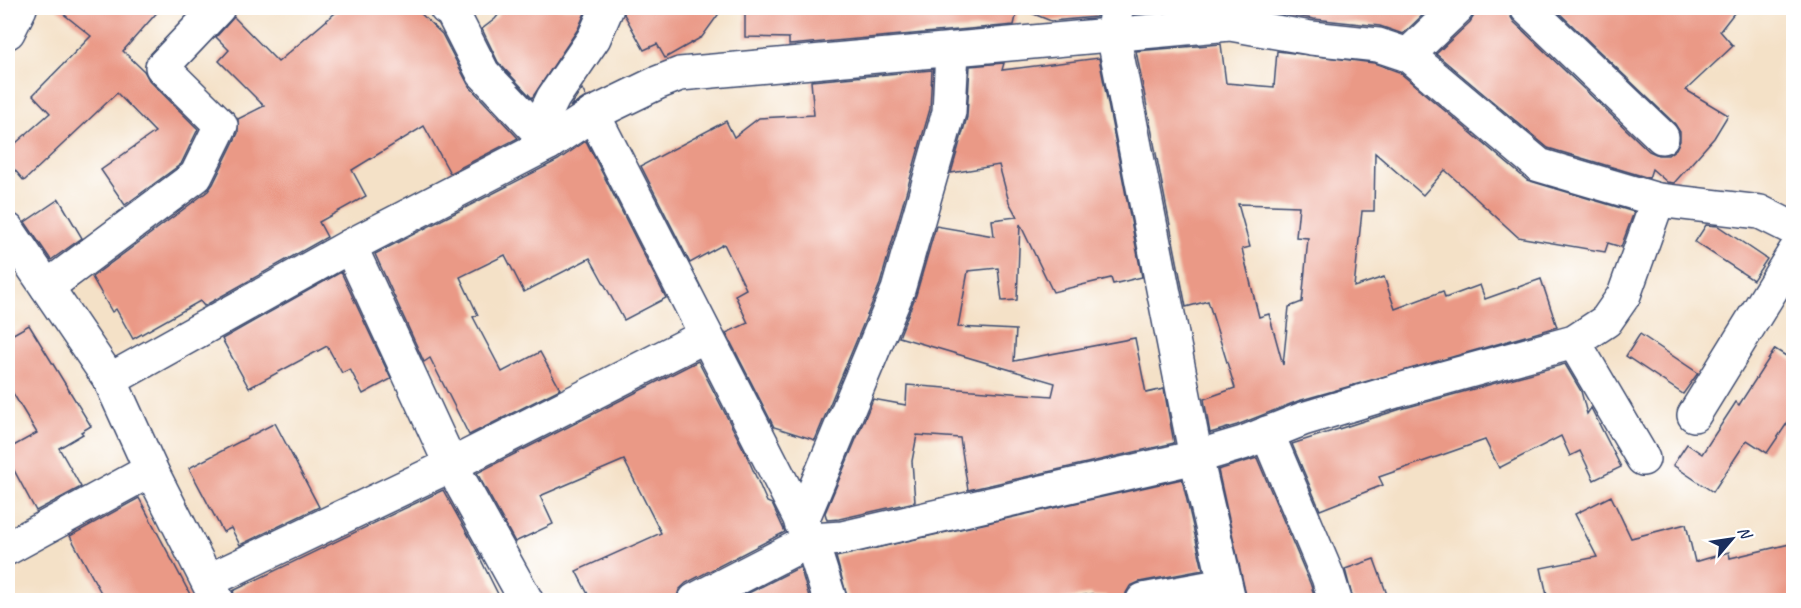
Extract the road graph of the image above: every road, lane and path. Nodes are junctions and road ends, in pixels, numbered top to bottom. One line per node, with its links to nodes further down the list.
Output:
1 (20, 8): 8 (street)
2 (219, 8): 19 (street)
3 (447, 8): 12 (street)
4 (607, 8): 12 (street)
5 (1457, 8): 10 (street)
6 (1527, 8): 13 (street)
7 (1114, 21): 9 (street); 10 (street); 25 (street)
8 (8, 32)
9 (952, 51): 11 (street); 29 (street)
10 (1408, 55): 14 (street)
11 (593, 114): 12 (street); 20 (street)
12 (543, 136): 17 (street)
13 (1662, 137)
14 (1658, 200): 16 (street); 21 (street)
15 (8, 230): 19 (street)
16 (1794, 230)
17 (350, 246): 22 (street); 27 (street)
18 (1794, 253): 23 (street)
19 (47, 287): 22 (street)
20 (705, 336): 27 (street); 29 (street)
21 (1574, 342): 24 (street); 26 (street)
22 (110, 380): 28 (street)
23 (1694, 415)
24 (1267, 433): 25 (street); 37 (street)
25 (1196, 457): 29 (street); 32 (street)
26 (1643, 459)
27 (451, 465): 31 (street); 33 (street)
28 (150, 470): 30 (street); 31 (street)
29 (806, 532): 34 (street); 35 (street)
30 (8, 548)
31 (213, 591)
32 (1227, 593): 36 (street)
33 (526, 600)
34 (695, 600)
35 (830, 600)
36 (1143, 600)
37 (1335, 600)

